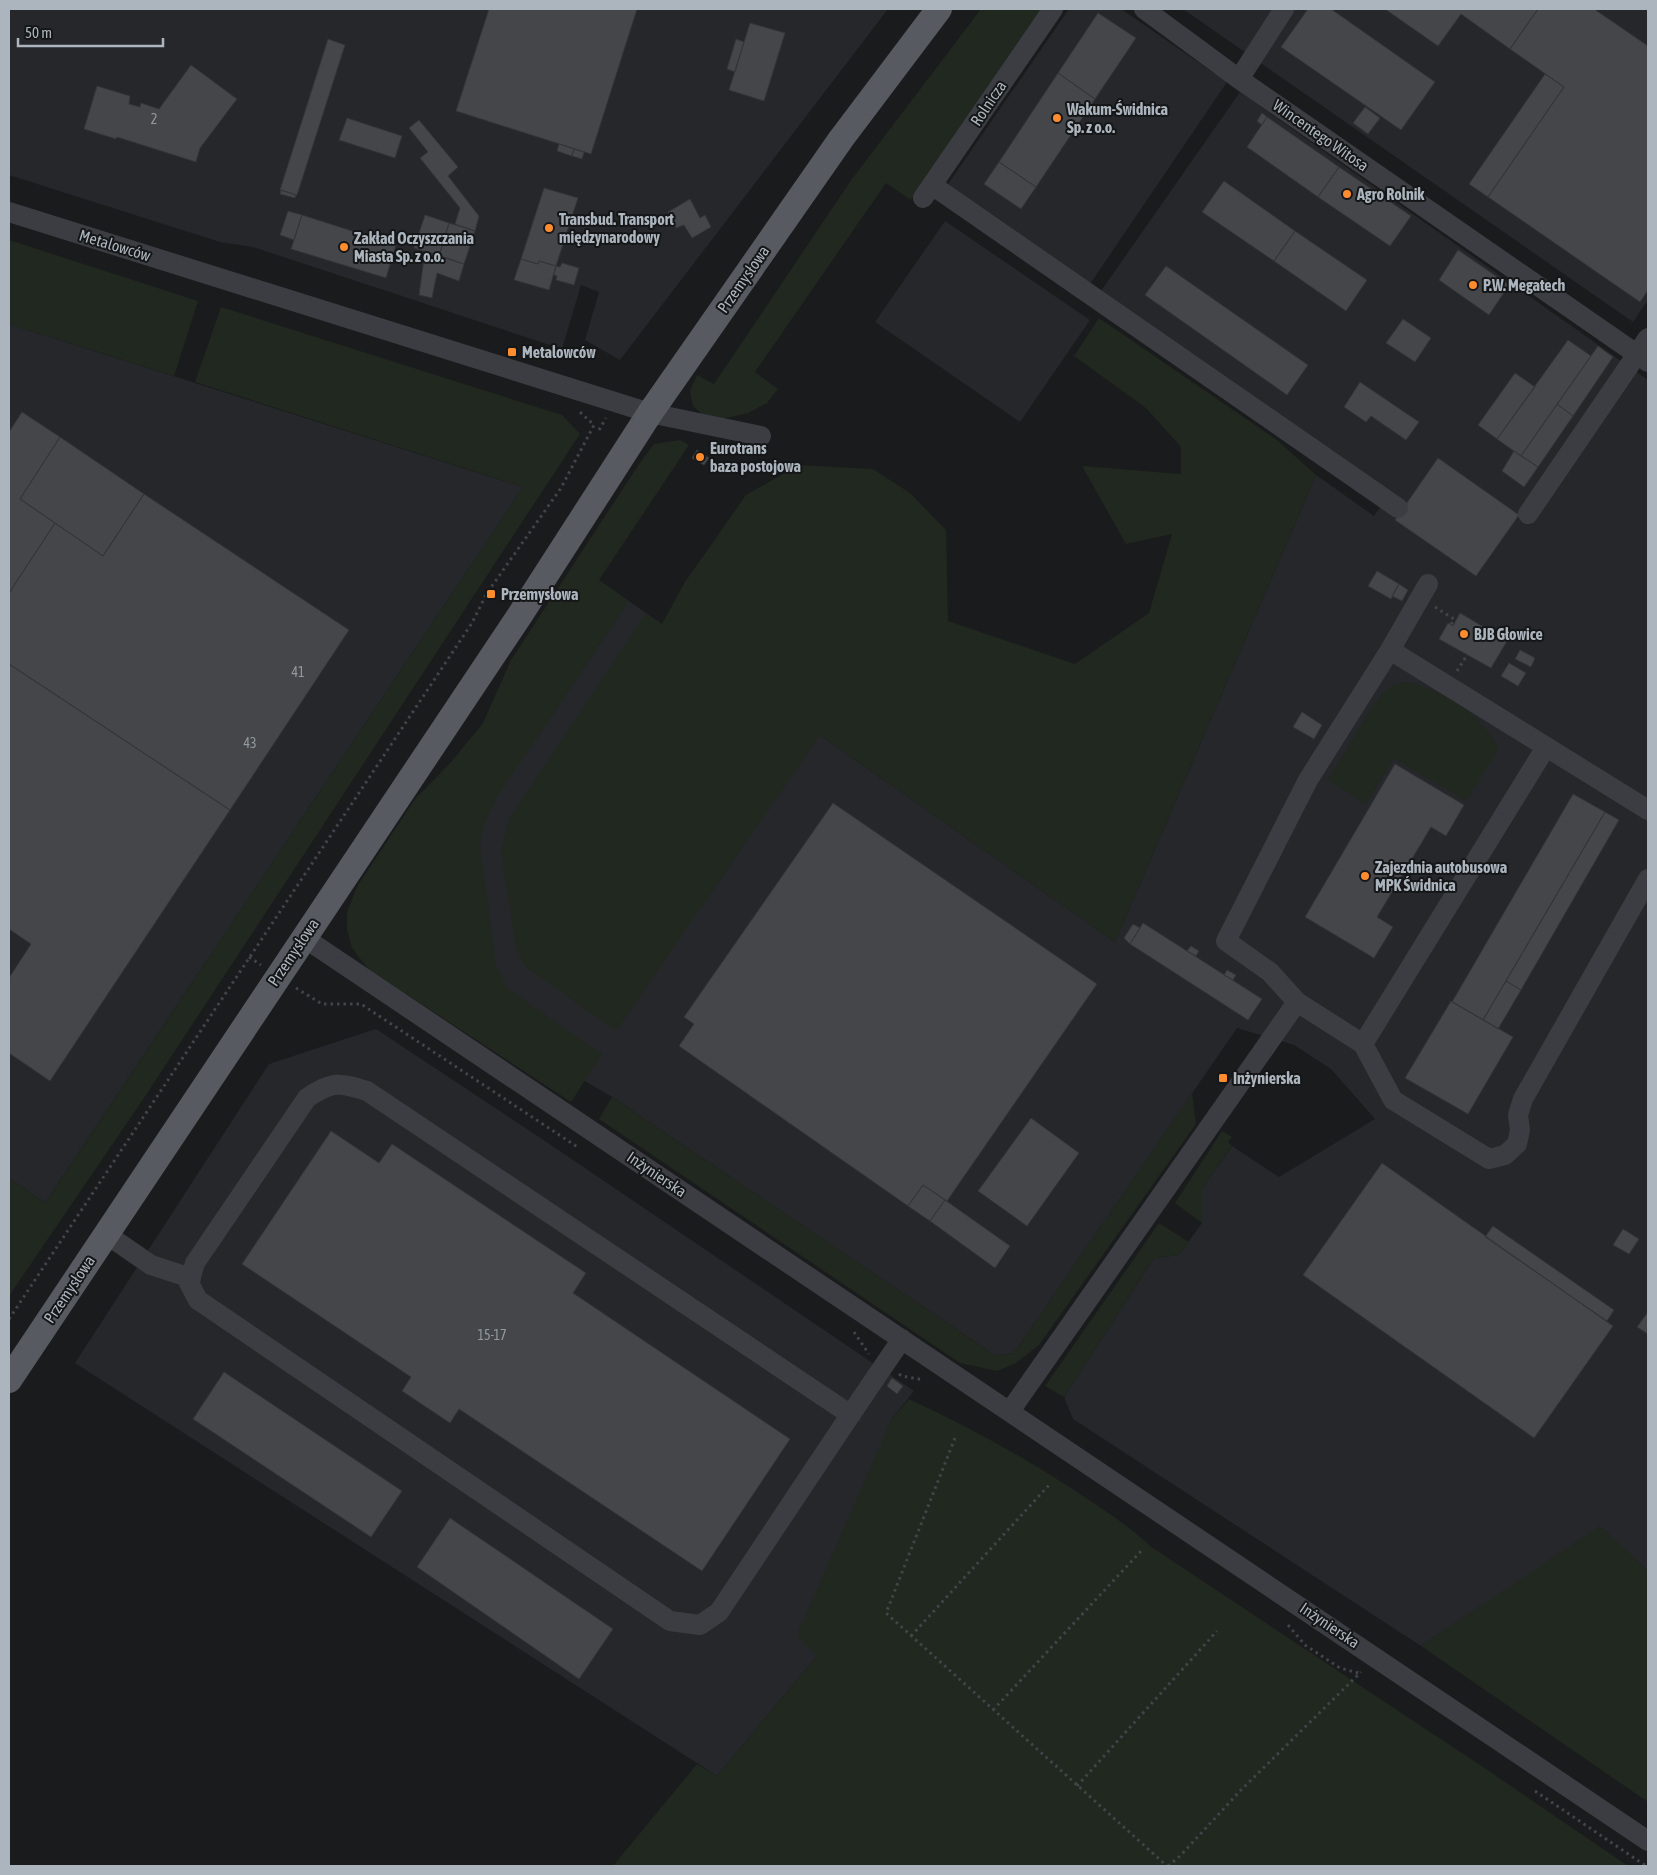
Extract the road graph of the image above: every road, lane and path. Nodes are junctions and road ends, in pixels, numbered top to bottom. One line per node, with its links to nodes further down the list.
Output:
1 (939, 9): 8 (main road, Przemysłowa)
2 (1053, 9): 11 (street, Rolnicza)
3 (1144, 9): 5 (street, Wincentego Witosa)
4 (1284, 9): 5 (street)
5 (1239, 79): 7 (street, Wincentego Witosa)
6 (9, 212): 8 (street, Metalowców)
7 (1645, 351): 12 (street)
8 (650, 413): 10 (street, Metalowców); 21 (main road, Przemysłowa)
9 (594, 425): 22 (path)
10 (761, 436)
11 (1398, 508)
12 (1528, 514)
13 (1424, 591): 14 (path); 15 (street)
14 (1450, 625)
15 (1390, 650): 18 (street); 24 (street)
16 (1467, 655): 17 (path)
17 (1453, 679)
18 (1546, 747): 19 (street); 25 (street)
19 (1648, 810)
20 (1648, 878): 25 (street)
21 (303, 937): 23 (main road, Przemysłowa); 31 (street, Inżynierska)
22 (249, 957): 23 (path); 29 (path)
23 (277, 976): 26 (path); 27 (main road, Przemysłowa)
24 (1297, 1002): 25 (street); 35 (street)
25 (1363, 1044)
26 (583, 1151)
27 (106, 1234): 28 (street); 33 (main road, Przemysłowa)
28 (190, 1278): 36 (street); 36 (street)
29 (9, 1318)
30 (854, 1331): 32 (path)
31 (902, 1339): 32 (street); 35 (street, Inżynierska)
32 (884, 1364): 34 (path); 36 (street)
33 (9, 1380)
34 (931, 1384)
35 (1010, 1411): 43 (street, Inżynierska)
36 (851, 1415)
37 (955, 1438): 42 (path)
38 (1049, 1485): 42 (path)
39 (1142, 1550): 46 (path)
40 (1283, 1622): 44 (path)
41 (1217, 1631): 47 (path)
42 (911, 1636): 46 (path)
43 (1376, 1656): 44 (path); 49 (street, Inżynierska)
44 (1360, 1673): 45 (path); 50 (path)
45 (1368, 1678)
46 (993, 1710): 47 (path)
47 (1077, 1786): 50 (path)
48 (1532, 1789): 51 (path)
49 (1648, 1841)
50 (1167, 1866)
51 (1646, 1866)

